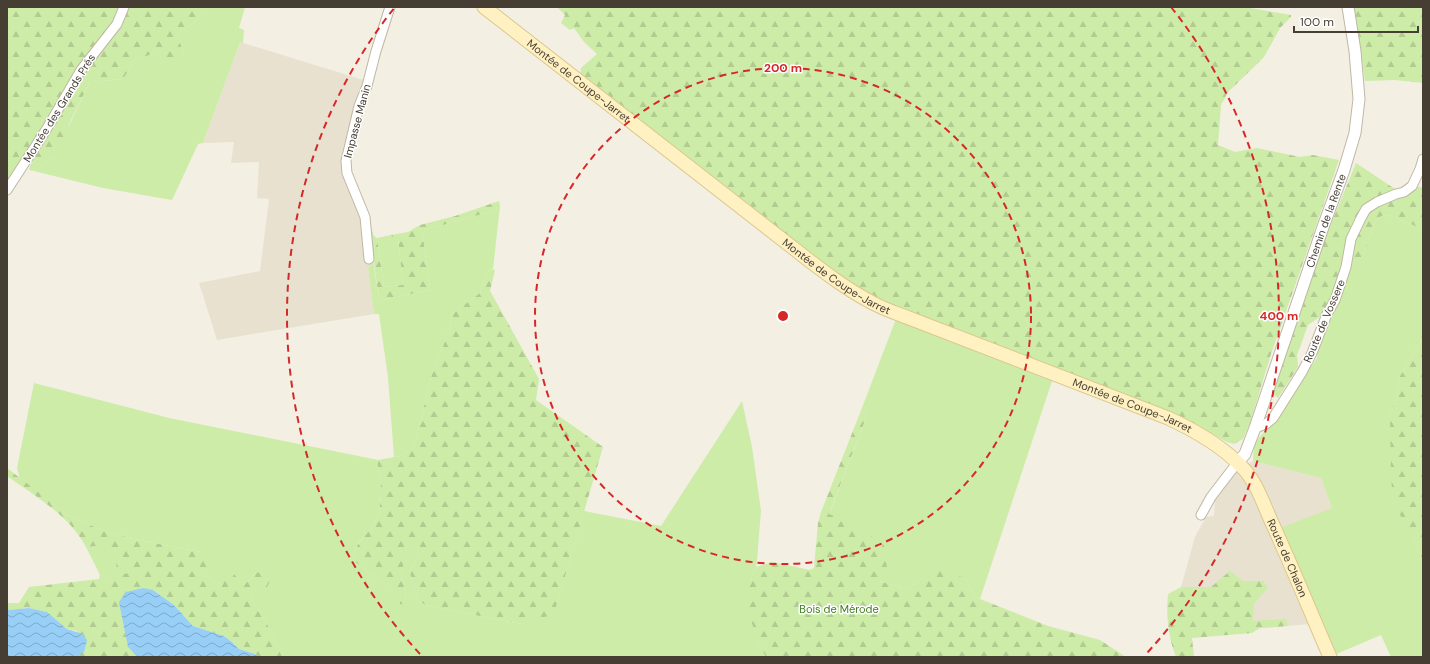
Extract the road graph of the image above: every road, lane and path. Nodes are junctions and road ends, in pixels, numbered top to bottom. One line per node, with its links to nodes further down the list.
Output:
1 (124, 7): 6 (street, Montée des Grands Prés)
2 (390, 7): 7 (street, Impasse Manin)
3 (484, 7): 9 (main road, Montée de Coupe-Jarret)
4 (1348, 7): 8 (street, Chemin de la Rente)
5 (1423, 159): 8 (street, Route de Vossere)
6 (7, 190)
7 (369, 259)
8 (1255, 428): 9 (street, Chemin de la Rente)
9 (1237, 463): 10 (street); 11 (main road, Route de Chalon)
10 (1201, 515)
11 (1330, 657)

